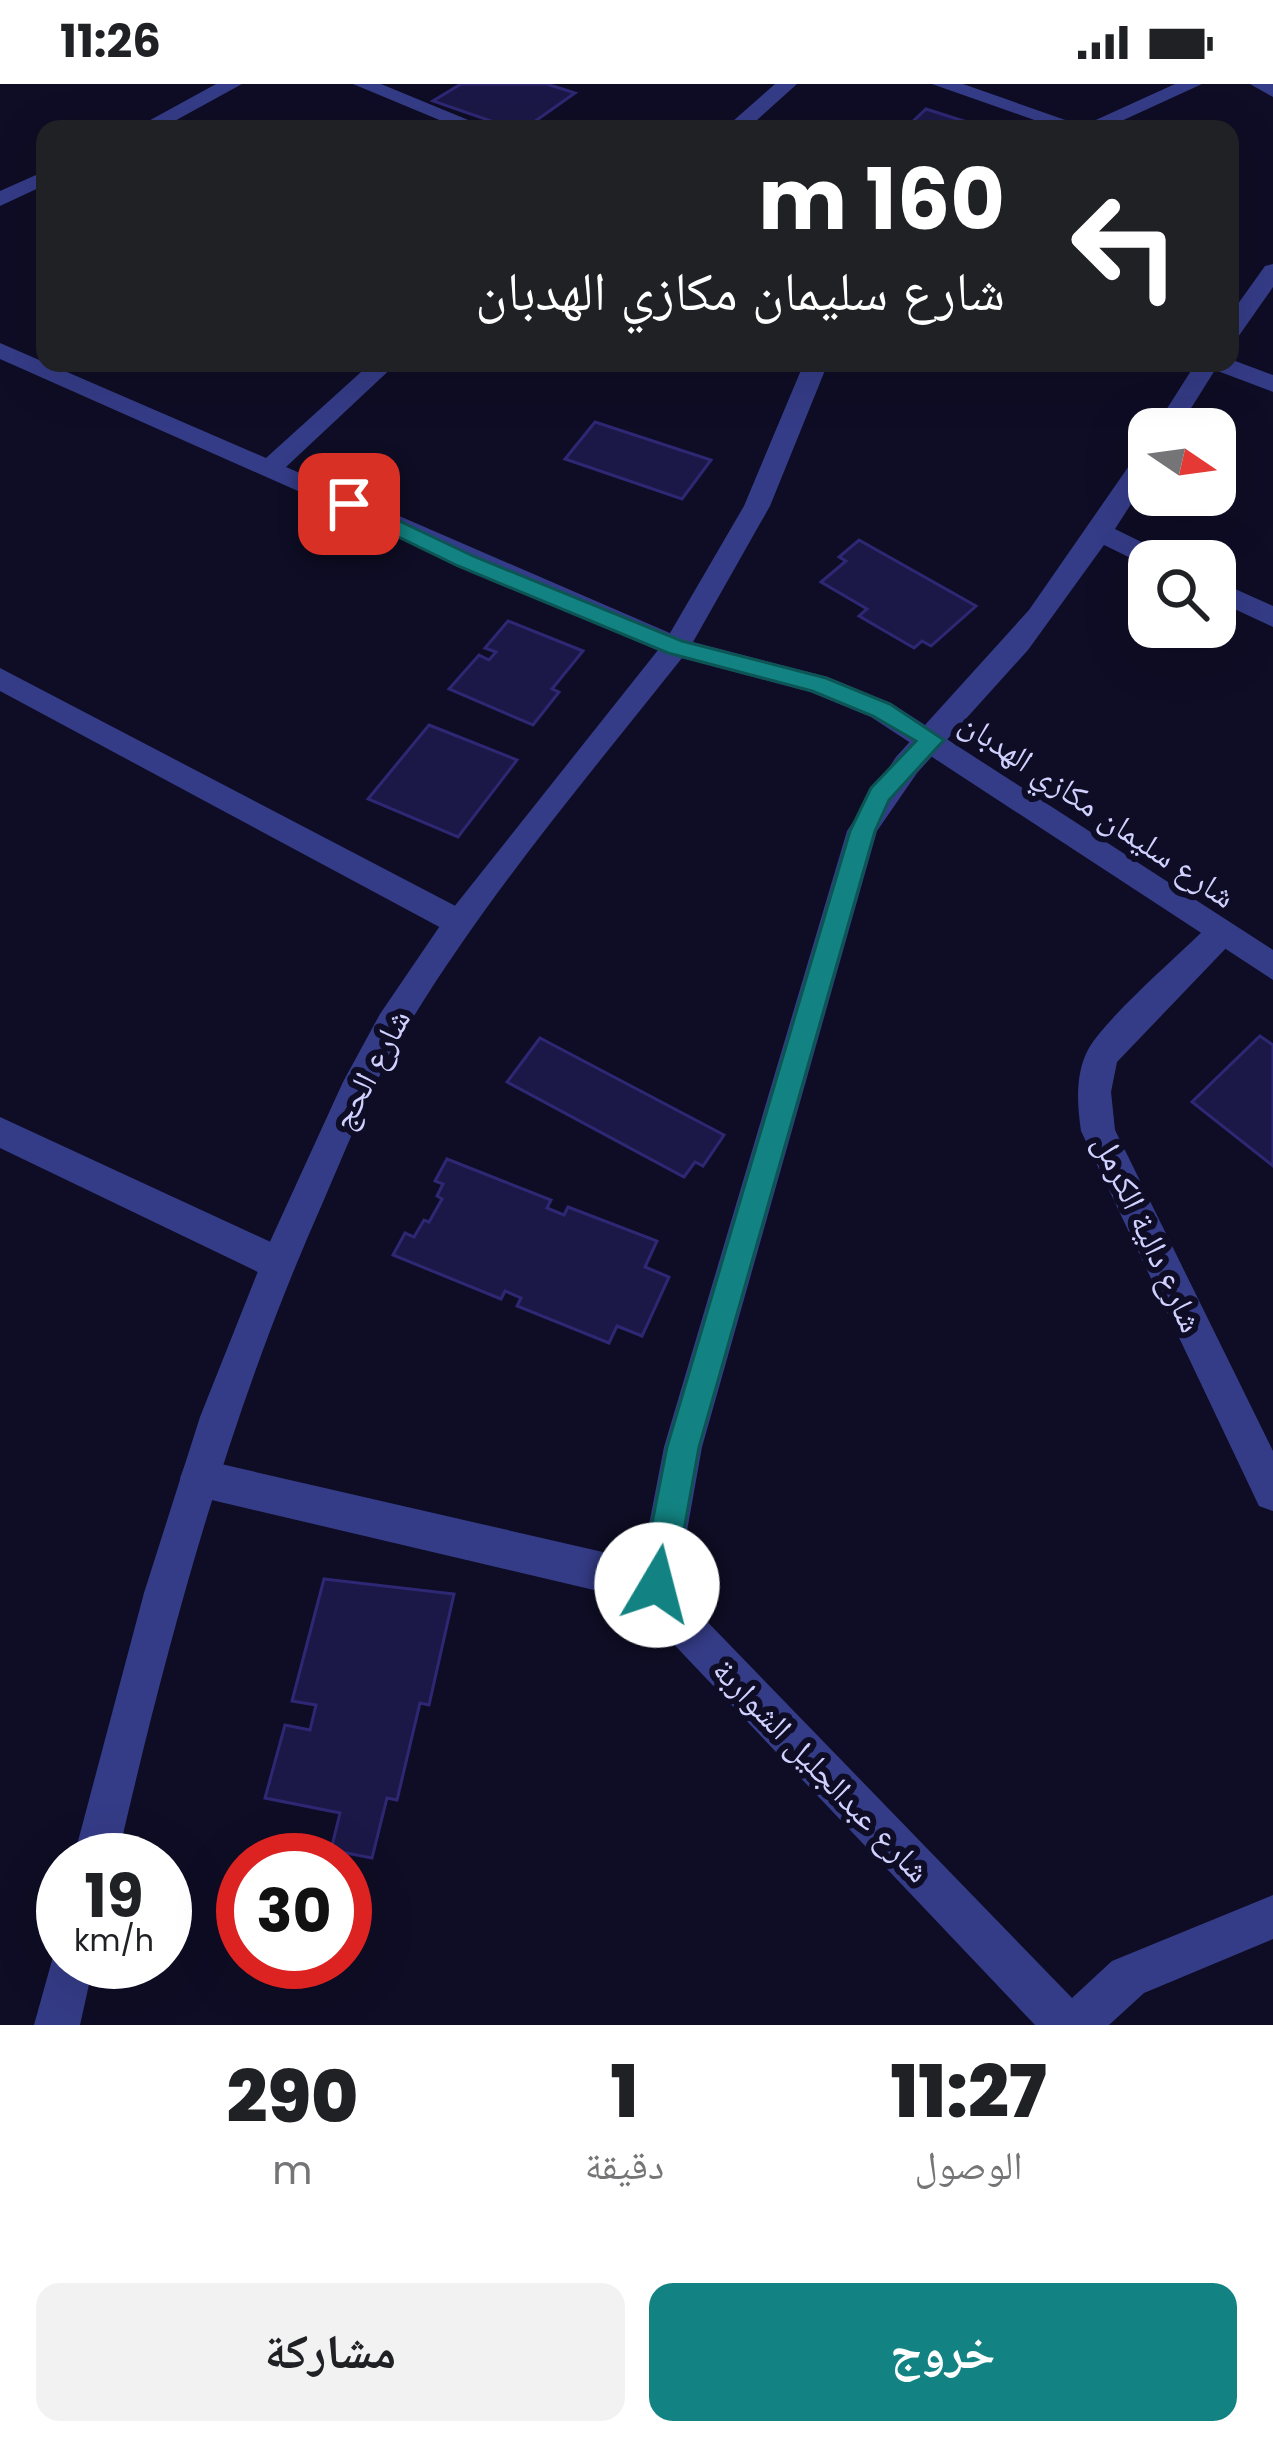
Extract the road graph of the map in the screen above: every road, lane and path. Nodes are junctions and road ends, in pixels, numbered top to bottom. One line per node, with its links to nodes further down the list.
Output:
1 (232, 84): 8 (street)
2 (363, 84): 9 (street)
3 (787, 84): 10 (street)
4 (942, 84): 11 (street)
5 (1192, 84): 12 (street)
6 (1260, 84): 7 (street)
7 (1273, 91)
8 (162, 120)
9 (457, 120)
10 (745, 120)
11 (1056, 120)
12 (1106, 120)
13 (36, 182): 14 (street)
14 (0, 199)
15 (1273, 271): 16 (street)
16 (1239, 319)
17 (0, 350): 18 (street, شارع سليمان مكازي الهدبان)
18 (36, 366)
19 (1239, 371): 24 (street)
20 (51, 372): 26 (street, شارع سليمان مكازي الهدبان)
21 (376, 372): 26 (street)
22 (811, 372): 32 (street, شارع الحج)
23 (1202, 372): 25 (street)
24 (1273, 383)
25 (1179, 408)
26 (271, 467): 32 (street, شارع سليمان مكازي الهدبان)
27 (1128, 489): 28 (street)
28 (1100, 532): 29 (street); 34 (street)
29 (1128, 546)
30 (1236, 599): 31 (street)
31 (1273, 617)
32 (676, 647): 34 (street, شارع سليمان مكازي الهدبان); 35 (street, شارع الحج)
33 (0, 678): 35 (street)
34 (932, 740): 36 (street, شارع سليمان مكازي الهدبان); 42 (street)
35 (456, 921): 39 (street, شارع الحج)
36 (1219, 934): 37 (street, شارع سليمان مكازي الهدبان); 41 (street, شارع دالية الكرمل)
37 (1273, 967)
38 (0, 1132): 39 (street)
39 (275, 1262): 40 (street, شارع الحج)
40 (199, 1478): 42 (street); 43 (street, شارع الحج)
41 (1273, 1492)
42 (657, 1585): 47 (street, شارع عبدالجليل الشواربة)
43 (102, 1833)
44 (1273, 1917): 47 (street)
45 (66, 1989): 46 (street)
46 (57, 2025)
47 (1071, 2025)

